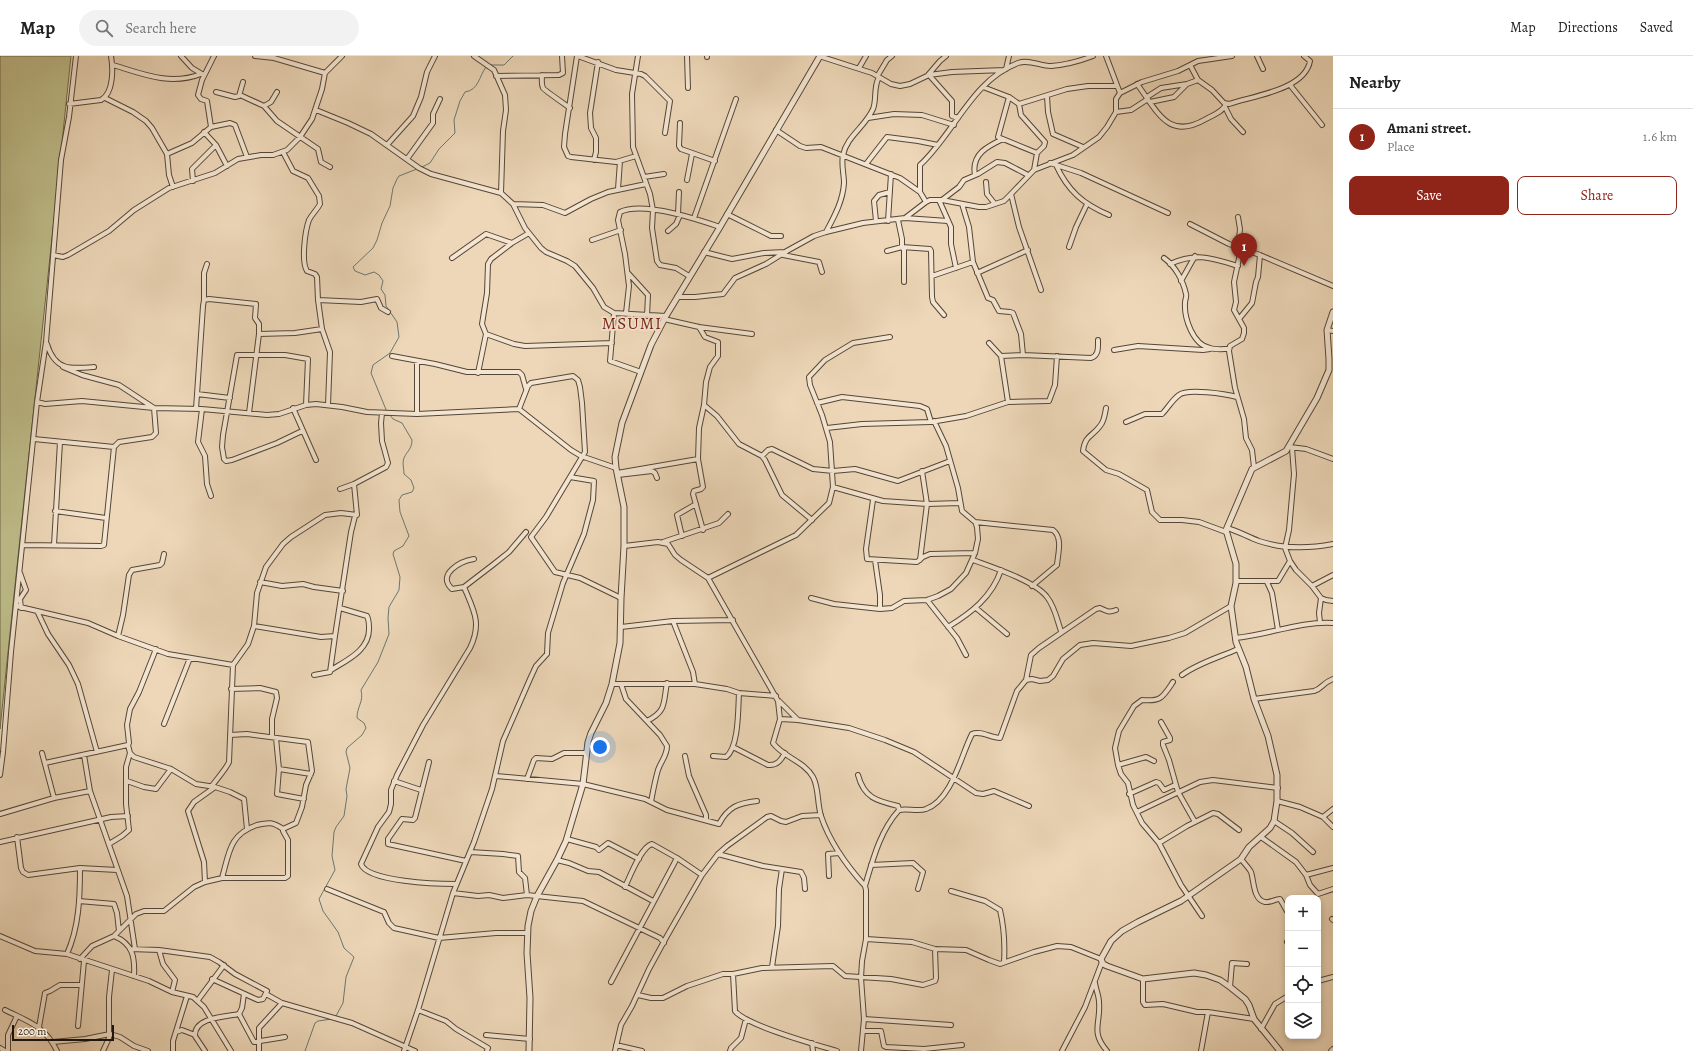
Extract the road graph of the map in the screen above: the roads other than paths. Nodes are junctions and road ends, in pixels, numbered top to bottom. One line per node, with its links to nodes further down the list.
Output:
1 (76, 56): 56 (street)
2 (111, 56): 26 (street)
3 (181, 56): 33 (street)
4 (214, 56): 33 (street)
5 (255, 56): 31 (street)
6 (342, 56): 31 (street)
7 (435, 56): 76 (street)
8 (474, 56): 36 (street)
9 (562, 56): 34 (street)
10 (577, 56): 24 (street); 60 (street)
11 (638, 56): 32 (street)
12 (687, 56): 45 (street)
13 (820, 56): 28 (street); 69 (street)
14 (866, 56): 28 (street)
15 (892, 56): 37 (street)
16 (946, 56): 35 (street)
17 (1009, 56): 30 (street)
18 (1071, 56): 25 (street)
19 (1093, 56): 25 (street)
20 (1106, 56): 43 (street)
21 (1232, 56): 27 (street)
22 (1257, 56): 29 (street)
23 (1304, 56): 42 (street)
24 (598, 62): 32 (street); 87 (street)
25 (1071, 63): 30 (street)
26 (113, 65): 33 (street); 52 (street)
27 (1190, 65): 38 (street); 40 (street)
28 (859, 68): 37 (street)
29 (1263, 69)
30 (1005, 70): 35 (street); 44 (street)
31 (325, 73): 61 (street)
32 (636, 73): 72 (street); 83 (street)
33 (203, 75): 68 (street)
34 (542, 75): 36 (street); 60 (street)
35 (928, 75): 37 (street); 64 (street)
36 (496, 76): 110 (street)
37 (879, 76): 63 (street)
38 (1198, 80): 41 (street); 59 (street)
39 (243, 82): 49 (street)
40 (1137, 84): 48 (street); 54 (street)
41 (1187, 84): 54 (street); 54 (street)
42 (1290, 85): 59 (street); 67 (street)
43 (1117, 86): 48 (street); 50 (street)
44 (983, 87): 51 (street); 64 (street)
45 (688, 88)
46 (216, 92): 49 (street)
47 (277, 92): 58 (street)
48 (1120, 93): 62 (street)
49 (240, 95): 58 (street)
50 (1047, 96): 57 (street); 78 (street)
51 (1010, 97): 57 (street); 74 (street)
52 (105, 98): 56 (street); 81 (street)
53 (736, 99): 89 (street)
54 (1148, 99): 59 (street); 62 (street)
55 (440, 100): 86 (street)
56 (69, 104): 146 (street)
57 (1019, 104): 80 (street)
58 (264, 106): 73 (street)
59 (1225, 106): 71 (street)
60 (570, 108): 87 (street)
61 (316, 110): 73 (street); 76 (street)
62 (1116, 112): 78 (street)
63 (867, 118): 66 (street); 84 (street)
64 (958, 118): 66 (street)
65 (680, 123): 82 (street)
66 (954, 125): 77 (street)
67 (1322, 125)
68 (212, 127): 70 (street); 85 (street)
69 (776, 130): 84 (street); 119 (street)
70 (204, 132): 75 (street); 81 (street)
71 (1243, 132)
72 (665, 133)
73 (300, 137): 79 (street); 94 (street)
74 (1003, 139): 80 (street); 98 (street)
75 (216, 145): 93 (street); 102 (street)
76 (387, 145): 86 (street)
77 (938, 145): 91 (street); 109 (street)
78 (1083, 147): 90 (street)
79 (283, 152): 85 (street); 168 (street)
80 (1037, 153): 95 (street)
81 (167, 154): 105 (street)
82 (692, 154): 89 (street); 101 (street)
83 (636, 156): 88 (street); 100 (street)
84 (843, 156): 91 (street); 134 (street)
85 (247, 157): 93 (street)
86 (407, 159): 110 (street)
87 (594, 160): 88 (street)
88 (620, 161): 106 (street)
89 (715, 161): 124 (street)
90 (1050, 163): 92 (street); 95 (street)
91 (866, 164): 97 (street)
92 (1055, 165): 117 (street); 120 (street)
93 (227, 166): 102 (street)
94 (330, 167)
95 (1034, 170): 99 (street)
96 (664, 174): 100 (street)
97 (891, 174): 108 (street); 109 (street)
98 (975, 175): 99 (street); 112 (street)
99 (1028, 175): 111 (street)
100 (644, 177): 104 (street)
101 (687, 180)
102 (193, 181): 105 (street)
103 (986, 182): 116 (street)
104 (646, 184): 106 (street); 118 (street)
105 (173, 187): 146 (street)
106 (618, 189): 114 (street)
107 (679, 192): 121 (street)
108 (890, 192): 127 (street); 128 (street)
109 (920, 192): 113 (street)
110 (501, 193): 114 (street)
111 (1011, 194): 116 (street); 142 (street)
112 (940, 200): 113 (street); 115 (street); 129 (street)
113 (926, 202): 125 (street)
114 (513, 204): 135 (street)
115 (962, 204): 116 (street); 152 (street)
116 (995, 204)
117 (1087, 204): 122 (street); 140 (street)
118 (653, 210): 121 (street); 132 (street); 160 (street)
119 (727, 214): 131 (street); 136 (street)
120 (1168, 214)
121 (679, 215): 124 (street); 133 (street)
122 (1110, 215)
123 (1238, 217): 141 (street)
124 (694, 218): 131 (street)
125 (906, 218): 126 (street); 129 (street)
126 (898, 220): 128 (street); 139 (street)
127 (876, 221): 128 (street); 134 (street)
128 (888, 221)
129 (948, 221): 156 (street)
130 (1190, 224): 141 (street)
131 (720, 227): 145 (street)
132 (621, 230): 137 (street); 157 (street)
133 (668, 231)
134 (826, 232): 143 (street)
135 (529, 233): 138 (street); 171 (street)
136 (781, 236)
137 (592, 240)
138 (512, 243): 150 (street); 182 (street)
139 (902, 247): 144 (street); 161 (street); 163 (street)
140 (1069, 247)
141 (1240, 248): 148 (street); 155 (street)
142 (1028, 250): 159 (street); 165 (street)
143 (788, 251): 145 (street); 147 (street)
144 (886, 251)
145 (704, 252): 160 (street)
146 (53, 255): 186 (street)
147 (783, 255): 158 (street); 166 (street)
148 (1260, 255): 164 (street); 176 (street)
149 (1195, 256): 154 (street); 155 (street); 162 (street)
150 (452, 258)
151 (1164, 258): 154 (street)
152 (973, 262): 156 (street); 159 (street)
153 (207, 264): 167 (street)
154 (1170, 264): 162 (street)
155 (1238, 266): 176 (street)
156 (956, 268): 161 (street)
157 (627, 272): 172 (street); 174 (street)
158 (822, 272)
159 (977, 272): 192 (street)
160 (689, 276): 166 (street)
161 (932, 276): 173 (street)
162 (1181, 281): 189 (street)
163 (904, 282)
164 (1333, 286)
165 (1042, 290)
166 (677, 296): 175 (street)
167 (204, 300): 181 (street); 203 (street)
168 (318, 300): 169 (street); 178 (street)
169 (388, 312)
170 (1333, 312): 179 (street)
171 (614, 313): 172 (street); 187 (street)
172 (626, 313): 174 (street)
173 (944, 315)
174 (647, 316): 175 (street)
175 (665, 317): 177 (street); 200 (street)
176 (1239, 319): 190 (street)
177 (699, 327): 183 (street); 211 (street)
178 (322, 329): 181 (street); 210 (street)
179 (1327, 330): 180 (street); 229 (street)
180 (1333, 331)
181 (258, 334): 193 (street)
182 (486, 334): 187 (street); 201 (street)
183 (752, 334)
184 (890, 337): 208 (street)
185 (1098, 340): 196 (street)
186 (46, 342): 198 (street); 206 (street)
187 (612, 343): 200 (street)
188 (989, 343): 195 (street)
189 (1210, 348): 190 (street); 191 (street)
190 (1229, 349): 204 (street)
191 (1114, 350)
192 (1023, 355): 195 (street); 196 (street)
193 (256, 356): 205 (street); 209 (street); 219 (street)
194 (392, 356): 197 (street)
195 (1001, 356): 207 (street)
196 (1057, 356): 207 (street)
197 (417, 361): 201 (street); 221 (street)
198 (63, 367): 199 (street); 212 (street)
199 (94, 367)
200 (641, 372): 239 (street)
201 (478, 373): 202 (street)
202 (526, 390): 215 (street); 230 (street)
203 (197, 394): 205 (street); 216 (street)
204 (1237, 396): 223 (street); 236 (street)
205 (230, 398): 218 (street)
206 (37, 402): 212 (street); 226 (street)
207 (1008, 402): 222 (street)
208 (818, 404): 222 (street); 224 (street)
209 (306, 405): 210 (street); 213 (street)
210 (328, 405): 220 (street)
211 (704, 405): 231 (street); 232 (street)
212 (154, 408): 216 (street); 228 (street)
213 (293, 408): 219 (street); 225 (street)
214 (1106, 408): 257 (street)
215 (519, 409): 221 (street); 230 (street)
216 (196, 410): 217 (street)
217 (202, 410): 218 (street); 245 (street)
218 (228, 411): 219 (street); 225 (street)
219 (249, 413)
220 (383, 413): 221 (street); 242 (street)
221 (417, 414)
222 (932, 421): 224 (street); 235 (street)
223 (1126, 422)
224 (827, 428): 237 (street)
225 (302, 431): 234 (street)
226 (34, 439): 227 (street); 262 (street)
227 (60, 442): 228 (street); 250 (street)
228 (114, 447): 253 (street)
229 (1291, 447): 233 (street); 236 (street); 265 (street)
230 (582, 456): 239 (street); 240 (street)
231 (762, 456): 237 (street); 254 (street)
232 (698, 459): 239 (street); 248 (street)
233 (1333, 459)
234 (316, 460)
235 (950, 461): 238 (street); 247 (street)
236 (1254, 467): 257 (street)
237 (833, 471): 238 (street); 243 (street)
238 (922, 471): 249 (street)
239 (617, 472): 241 (street); 264 (street)
240 (570, 477): 275 (street); 275 (street)
241 (657, 478)
242 (354, 484): 244 (street); 252 (street)
243 (833, 487): 246 (street); 254 (street)
244 (340, 489)
245 (211, 496)
246 (873, 500): 249 (street); 269 (street)
247 (960, 503): 249 (street); 255 (street)
248 (696, 504): 256 (street); 259 (street)
249 (926, 504): 271 (street)
250 (55, 511): 253 (street); 263 (street)
251 (728, 514): 256 (street)
252 (355, 516): 279 (street); 284 (street)
253 (106, 518): 263 (street)
254 (812, 520): 277 (street)
255 (975, 522): 266 (street); 281 (street)
256 (703, 530): 259 (street)
257 (1226, 530): 265 (street); 278 (street)
258 (526, 532): 283 (street)
259 (682, 536): 260 (street)
260 (663, 542): 264 (street); 277 (street)
261 (1333, 544): 265 (street)
262 (23, 545): 263 (street); 274 (street)
263 (54, 545)
264 (624, 546): 285 (street)
265 (1285, 548): 272 (street)
266 (975, 553): 270 (street); 271 (street)
267 (164, 554): 308 (street)
268 (474, 559): 283 (street)
269 (875, 560): 271 (street); 295 (street)
270 (974, 560): 273 (street); 288 (street)
271 (920, 561)
272 (1290, 561): 280 (street); 282 (street)
273 (1002, 570): 281 (street); 294 (street)
274 (20, 573): 290 (street); 292 (street)
275 (566, 574): 285 (street); 355 (street)
276 (1333, 575): 282 (street)
277 (708, 578): 299 (street)
278 (1236, 581): 280 (street); 291 (street)
279 (260, 582): 284 (street); 302 (street)
280 (1267, 582): 305 (street)
281 (1032, 586): 306 (street)
282 (1312, 586): 287 (street)
283 (464, 587): 359 (street)
284 (343, 591): 293 (street)
285 (621, 598): 304 (street)
286 (811, 598): 295 (street)
287 (1321, 598): 289 (street); 300 (street)
288 (926, 600): 295 (street); 303 (street)
289 (1333, 601)
290 (16, 606): 292 (street); 354 (street)
291 (1231, 606): 310 (street); 320 (street)
292 (21, 608): 297 (street)
293 (340, 608): 309 (street); 316 (street)
294 (976, 608): 303 (street); 307 (street)
295 (880, 609)
296 (1116, 610): 306 (street)
297 (38, 613): 308 (street); 339 (street)
298 (673, 620): 299 (street); 304 (street); 325 (street)
299 (732, 620): 328 (street)
300 (1320, 622): 301 (street); 305 (street)
301 (1333, 623)
302 (254, 626): 309 (street); 315 (street)
303 (948, 626): 313 (street)
304 (620, 627): 323 (street)
305 (1278, 630): 310 (street)
306 (1062, 631): 320 (street)
307 (1007, 634)
308 (118, 636): 311 (street)
309 (335, 636): 316 (street)
310 (1235, 638): 312 (street)
311 (156, 649): 314 (street); 337 (street)
312 (1238, 649): 318 (street); 329 (street)
313 (966, 655)
314 (190, 658): 315 (street); 334 (street)
315 (233, 665): 326 (street)
316 (331, 670): 317 (street)
317 (314, 675)
318 (1182, 675)
319 (1333, 679): 329 (street)
320 (1026, 680): 358 (street)
321 (1174, 682): 350 (street)
322 (667, 683): 324 (street); 325 (street); 332 (street)
323 (612, 684): 324 (street); 342 (street)
324 (622, 684): 332 (street)
325 (695, 684): 327 (street)
326 (231, 689): 335 (street); 336 (street)
327 (739, 693): 328 (street); 338 (street)
328 (777, 698): 330 (street); 331 (street)
329 (1254, 699): 364 (street)
330 (780, 719): 331 (street); 343 (street)
331 (798, 720): 358 (street)
332 (647, 721): 373 (street)
333 (1161, 722): 362 (street)
334 (164, 724)
335 (230, 734): 336 (street); 363 (street)
336 (274, 738): 352 (street); 353 (street)
337 (128, 745): 339 (street); 341 (street)
338 (733, 747): 343 (street); 346 (street)
339 (97, 752): 344 (street)
340 (42, 753): 349 (street)
341 (130, 753): 351 (street); 360 (street)
342 (587, 753): 357 (street); 361 (street)
343 (785, 753): 379 (street)
344 (84, 754): 349 (street); 366 (street)
345 (685, 756): 383 (street)
346 (713, 756)
347 (1154, 761): 350 (street)
348 (429, 762): 365 (street)
349 (46, 763): 369 (street)
350 (1118, 765): 368 (street)
351 (171, 769): 360 (street); 363 (street)
352 (279, 769): 353 (street); 370 (street)
353 (311, 774): 370 (street)
354 (0, 775)
355 (496, 776): 357 (street); 396 (street)
356 (858, 776): 376 (street)
357 (527, 778): 361 (street)
358 (953, 778): 374 (street); 376 (street)
359 (394, 781): 365 (street); 415 (street)
360 (127, 782): 380 (street)
361 (583, 784): 373 (street); 392 (street)
362 (1175, 785): 367 (street); 368 (street)
363 (213, 787): 387 (street); 414 (street)
364 (1278, 788): 367 (street); 372 (street)
365 (421, 790): 404 (street)
366 (90, 791): 369 (street); 382 (street)
367 (1178, 792): 377 (street); 385 (street)
368 (1129, 794): 377 (street)
369 (54, 798): 378 (street)
370 (304, 799): 388 (street)
371 (757, 801): 383 (street)
372 (1278, 801): 381 (street); 384 (street)
373 (651, 802): 383 (street)
374 (1029, 806)
375 (1333, 809): 381 (street)
376 (899, 810): 405 (street)
377 (1137, 812): 394 (street)
378 (0, 814)
379 (821, 815): 398 (street); 399 (street)
380 (128, 816): 382 (street); 395 (street)
381 (1323, 817): 386 (street)
382 (100, 820): 390 (street); 395 (street)
383 (706, 820)
384 (1274, 821): 391 (street); 397 (street)
385 (1195, 822): 389 (street); 394 (street)
386 (1333, 827)
387 (247, 829): 388 (street); 413 (street)
388 (283, 829): 413 (street)
389 (1239, 830)
390 (16, 837): 393 (street); 406 (street)
391 (1261, 837): 403 (street); 412 (street)
392 (567, 839): 401 (street); 402 (street)
393 (0, 842)
394 (1159, 843): 426 (street)
395 (109, 844): 409 (street)
396 (470, 852): 404 (street); 424 (street)
397 (1312, 852)
398 (839, 853): 411 (street); 416 (street)
399 (718, 854): 408 (street); 410 (street)
400 (677, 858): 401 (street); 410 (street); 428 (street)
401 (639, 859): 417 (street)
402 (557, 860): 417 (street); 425 (street)
403 (1241, 860): 426 (street); 429 (street)
404 (466, 861): 415 (street)
405 (871, 865): 416 (street); 420 (street)
406 (80, 868): 409 (street); 427 (street)
407 (1333, 868): 412 (street)
408 (782, 869): 419 (street); 449 (street)
409 (117, 870): 431 (street)
410 (702, 875): 439 (street)
411 (829, 876)
412 (1306, 876): 421 (street)
413 (222, 878): 414 (street)
414 (205, 882): 431 (street)
415 (456, 884): 423 (street)
416 (865, 886): 438 (street)
417 (625, 887): 428 (street)
418 (327, 888): 437 (street)
419 (805, 889)
420 (918, 889)
421 (1333, 890)
422 (951, 891): 446 (street)
423 (453, 893): 424 (street); 437 (street)
424 (527, 895): 425 (street)
425 (537, 896): 432 (street); 434 (street)
426 (1189, 896): 430 (street); 445 (street)
427 (80, 901): 433 (street); 443 (street)
428 (653, 901): 432 (street)
429 (1285, 908)
430 (1202, 916)
431 (130, 920): 433 (street); 440 (street)
432 (640, 928): 439 (street); 458 (street)
433 (119, 931): 436 (street)
434 (527, 933): 437 (street); 489 (street)
435 (0, 936): 443 (street)
436 (114, 936): 440 (street); 444 (street)
437 (439, 938): 471 (street)
438 (866, 939): 441 (street); 454 (street)
439 (664, 943): 465 (street)
440 (133, 949): 442 (street); 452 (street)
441 (936, 949): 446 (street); 454 (street)
442 (159, 950): 448 (street); 462 (street)
443 (67, 954): 444 (street)
444 (82, 960): 450 (street); 460 (street)
445 (1101, 960): 446 (street); 456 (street); 459 (street)
446 (1004, 962)
447 (1247, 964): 461 (street)
448 (224, 966): 455 (street); 464 (street)
449 (772, 968): 451 (street); 454 (street)
450 (112, 970): 452 (street); 485 (street)
451 (733, 974): 465 (street); 476 (street)
452 (134, 976): 462 (street)
453 (1333, 977): 457 (street)
454 (861, 978): 477 (street)
455 (212, 979): 463 (street); 468 (street)
456 (1143, 979): 461 (street); 472 (street)
457 (1321, 980)
458 (611, 982)
459 (1095, 983): 516 (street); 517 (street)
460 (81, 985): 480 (street); 481 (street)
461 (1230, 987): 478 (street)
462 (172, 992): 466 (street)
463 (244, 994): 464 (street); 473 (street)
464 (266, 994): 469 (street)
465 (638, 995): 493 (street)
466 (187, 996): 468 (street); 484 (street)
467 (1285, 998): 482 (street)
468 (198, 1000): 475 (street)
469 (282, 1003): 490 (street); 496 (street)
470 (5, 1010): 474 (street)
471 (418, 1010): 496 (street); 508 (street)
472 (1208, 1012): 478 (street); 518 (street)
473 (239, 1014): 475 (street); 490 (street)
474 (17, 1016): 481 (street); 499 (street)
475 (212, 1019): 486 (street); 505 (street)
476 (746, 1019): 492 (street); 512 (street)
477 (864, 1019): 479 (street); 483 (street)
478 (1254, 1019): 482 (street)
479 (951, 1025)
480 (78, 1026)
481 (39, 1027): 491 (street)
482 (1261, 1029): 519 (street)
483 (864, 1031): 498 (street); 515 (street)
484 (176, 1032): 486 (street); 503 (street)
485 (110, 1034): 491 (street); 501 (street); 502 (street)
486 (195, 1035): 504 (street)
487 (486, 1035): 489 (street)
488 (285, 1036): 490 (street)
489 (530, 1039): 509 (street)
490 (259, 1041): 506 (street)
491 (52, 1042): 500 (street)
492 (812, 1043): 513 (street); 514 (street)
493 (616, 1045): 510 (street); 511 (street)
494 (962, 1045): 498 (street)
495 (0, 1048): 499 (street)
496 (404, 1049): 507 (street)
497 (1333, 1049): 520 (street)
498 (923, 1050)
499 (7, 1051)
500 (57, 1051)
501 (103, 1051)
502 (148, 1051)
503 (172, 1051)
504 (205, 1051)
505 (231, 1051)
506 (259, 1051)
507 (415, 1051)
508 (487, 1051)
509 (529, 1051)
510 (615, 1051)
511 (642, 1051)
512 (730, 1051)
513 (812, 1051)
514 (837, 1051)
515 (861, 1051)
516 (1062, 1051)
517 (1107, 1051)
518 (1201, 1051)
519 (1280, 1051)
520 (1331, 1051)

